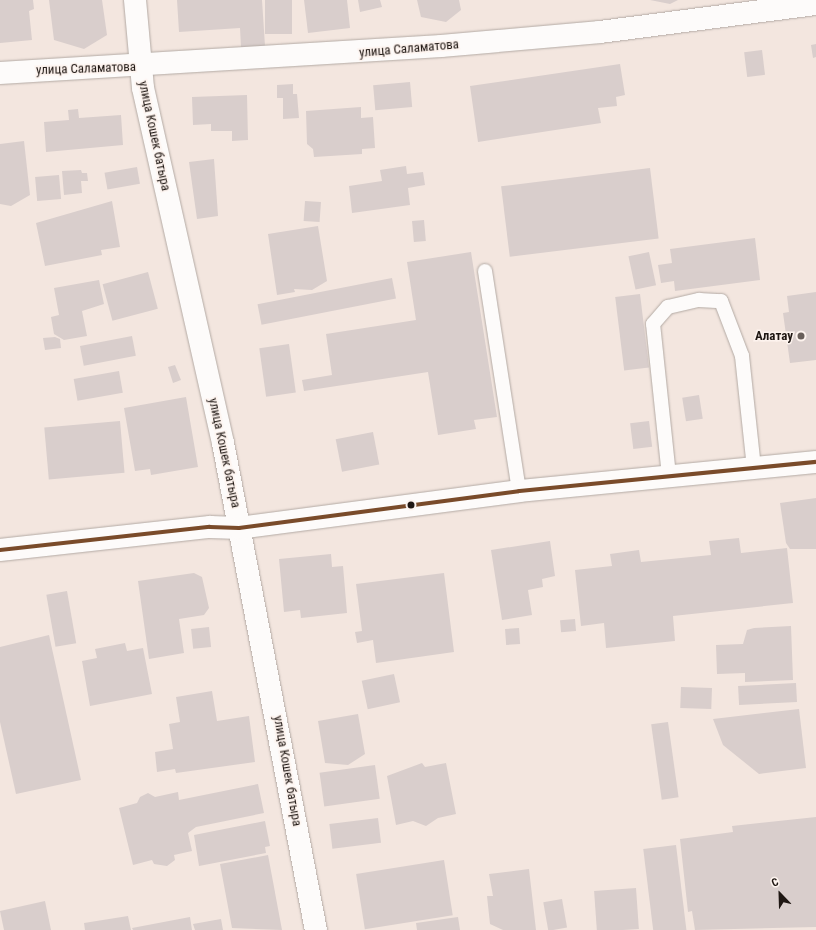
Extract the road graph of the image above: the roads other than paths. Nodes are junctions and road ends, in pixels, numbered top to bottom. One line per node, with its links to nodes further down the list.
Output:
1 (135, 0): 4 (street, улица Кошек батыра)
2 (816, 4): 3 (street, улица Саламатова)
3 (764, 5): 4 (street, улица Саламатова)
4 (141, 67): 5 (street, улица Саламатова); 11 (street, улица Кошек батыра)
5 (0, 73)
6 (485, 271): 10 (lane)
7 (816, 462): 8 (street)
8 (754, 468): 9 (street); 9 (lane)
9 (669, 476): 10 (street)
10 (519, 491): 11 (street)
11 (239, 528): 12 (street); 13 (street, улица Кошек батыра)
12 (0, 550)
13 (316, 930)

